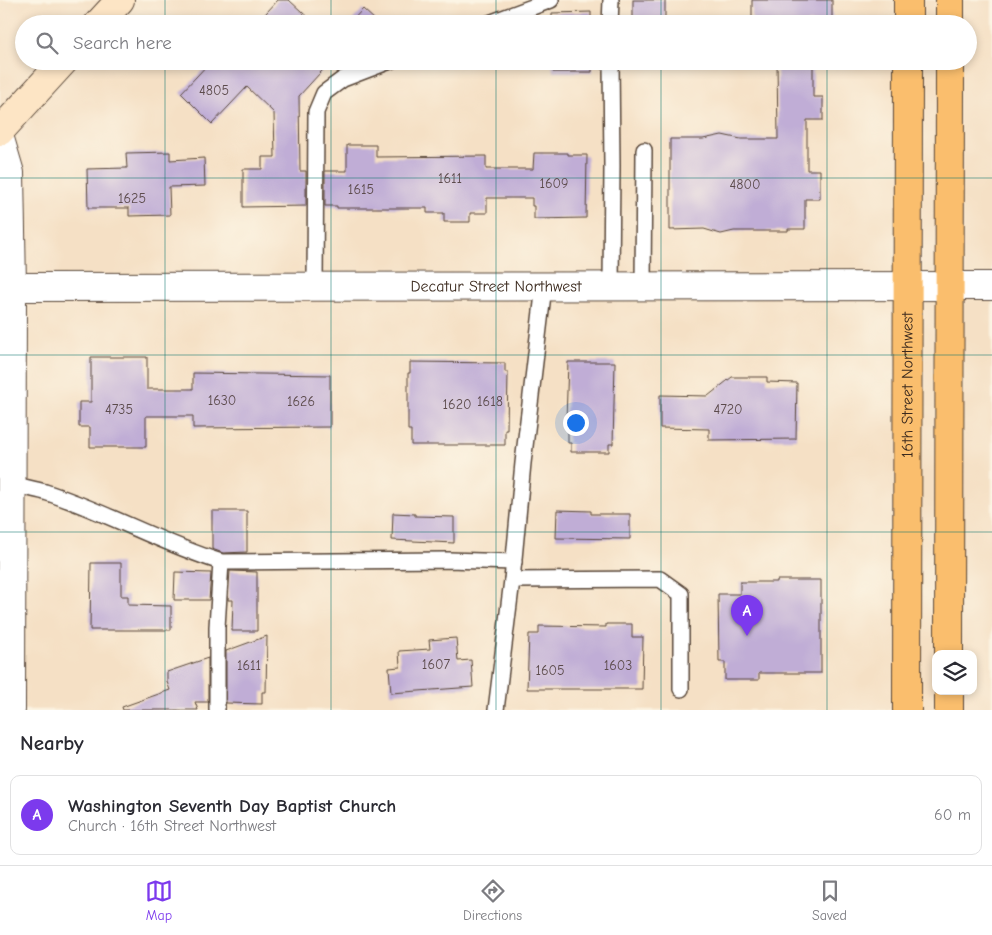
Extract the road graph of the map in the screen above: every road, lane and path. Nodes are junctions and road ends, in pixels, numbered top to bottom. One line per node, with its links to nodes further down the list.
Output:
1 (120, 0): 6 (main road)
2 (551, 0): 7 (lane)
3 (611, 0): 8 (lane)
4 (908, 0): 9 (main road)
5 (950, 0): 10 (main road)
6 (106, 15)
7 (512, 15)
8 (610, 15)
9 (908, 15)
10 (950, 15)
11 (56, 70): 16 (main road)
12 (366, 70): 26 (lane)
13 (610, 70): 20 (lane)
14 (908, 70): 22 (main road, 16th Street Northwest)
15 (950, 70): 23 (main road)
16 (0, 131)
17 (0, 139): 25 (street)
18 (644, 150): 21 (lane)
19 (544, 286): 20 (street, Decatur Street Northwest); 26 (street, Decatur Street Northwest); 29 (lane)
20 (611, 286): 21 (street, Decatur Street Northwest)
21 (643, 286): 22 (street, Decatur Street Northwest)
22 (908, 286): 23 (street, Decatur Street Northwest); 37 (main road, 16th Street Northwest)
23 (950, 286): 24 (street, Decatur Street Northwest); 31 (main road)
24 (992, 286)
25 (6, 287): 26 (street, Decatur Street Northwest); 27 (street)
26 (314, 287)
27 (12, 484): 28 (lane); 34 (street)
28 (220, 562): 29 (lane); 35 (lane)
29 (514, 562): 30 (lane)
30 (512, 580): 32 (lane); 36 (lane)
31 (949, 650)
32 (682, 689)
33 (949, 695): 38 (main road)
34 (11, 710)
35 (218, 710)
36 (496, 710)
37 (907, 710)
38 (949, 710)

